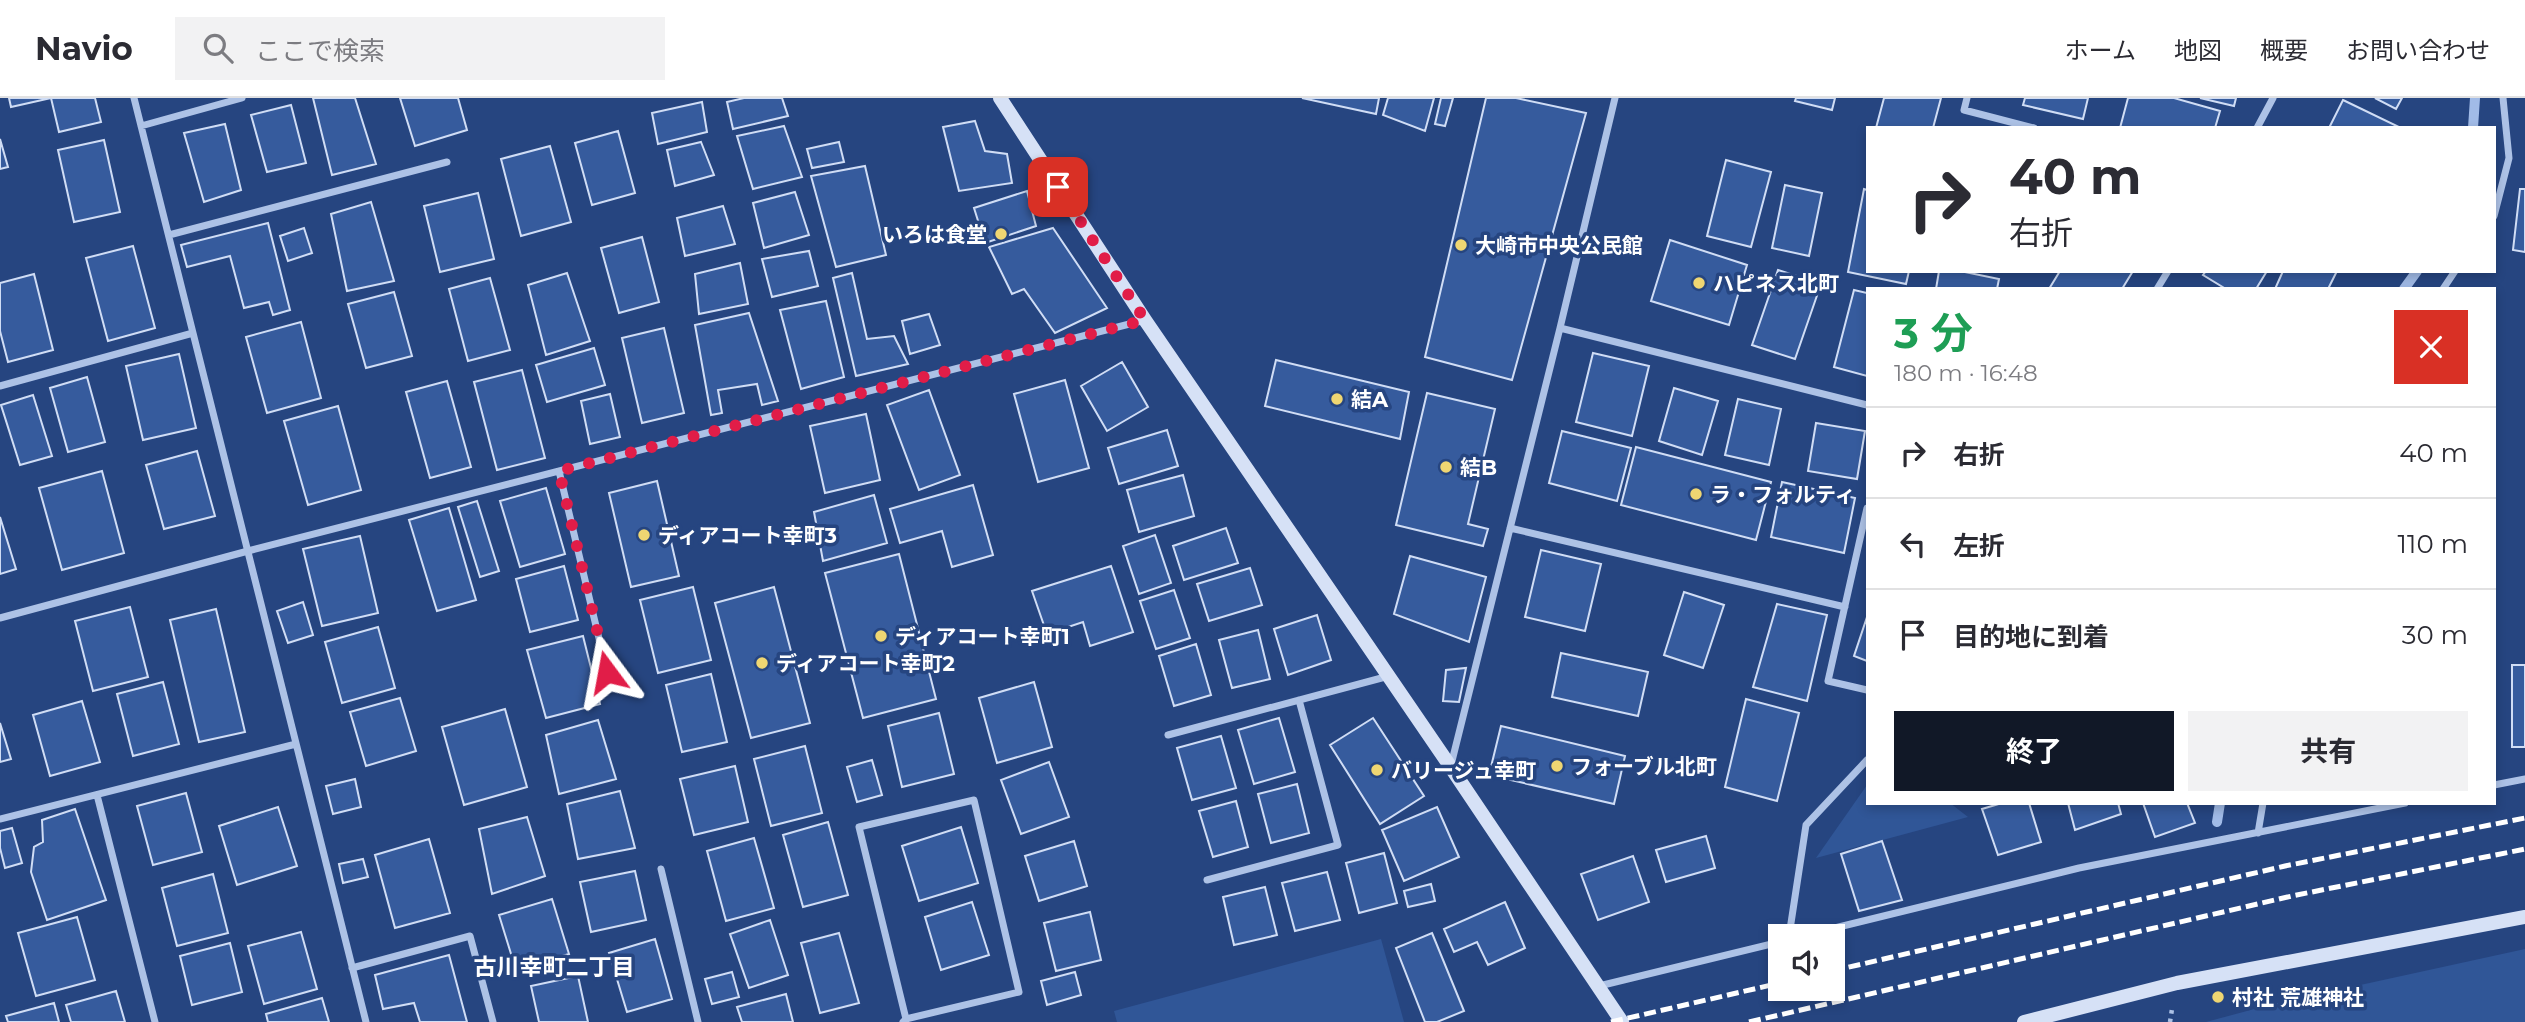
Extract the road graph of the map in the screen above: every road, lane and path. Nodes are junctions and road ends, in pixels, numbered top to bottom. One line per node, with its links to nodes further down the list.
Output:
1 (134, 98): 8 (street)
2 (242, 98): 8 (street)
3 (1000, 98): 14 (street)
4 (1615, 98): 15 (street)
5 (1967, 98): 9 (street)
6 (2273, 98): 10 (street)
7 (2503, 98): 12 (street)
8 (141, 126): 13 (street)
9 (2026, 126)
10 (2258, 126)
11 (447, 162): 13 (street)
12 (2496, 208)
13 (169, 235): 16 (street)
14 (1145, 320): 19 (street); 26 (street)
15 (1560, 328): 18 (street); 21 (street)
16 (193, 333): 17 (street); 22 (street)
17 (0, 386)
18 (1866, 405)
19 (559, 471): 22 (street); 25 (street)
20 (1866, 512): 23 (street)
21 (1510, 528): 23 (street); 32 (street)
22 (248, 551): 24 (street); 30 (street)
23 (1845, 607): 27 (street)
24 (0, 618)
25 (607, 672)
26 (1389, 676): 28 (street); 32 (street)
27 (1866, 690)
28 (1299, 701): 29 (street); 41 (street)
29 (1168, 736)
30 (296, 744): 35 (street); 46 (street)
31 (1866, 761): 43 (street)
32 (1450, 766): 47 (street)
33 (2525, 779): 34 (street)
34 (2496, 785)
35 (97, 795): 38 (street); 49 (street)
36 (2263, 805): 39 (street)
37 (2395, 805): 39 (street)
38 (0, 819)
39 (2258, 833): 44 (street)
40 (661, 869): 52 (street)
41 (1207, 880)
42 (2525, 917): 54 (street)
43 (1790, 924)
44 (1845, 925)
45 (1768, 945): 47 (street)
46 (352, 968): 50 (street); 51 (street)
47 (1599, 986): 53 (street)
48 (904, 1020): 48 (street)
49 (155, 1022)
50 (366, 1022)
51 (493, 1022)
52 (698, 1022)
53 (1622, 1022)
54 (2024, 1022)

